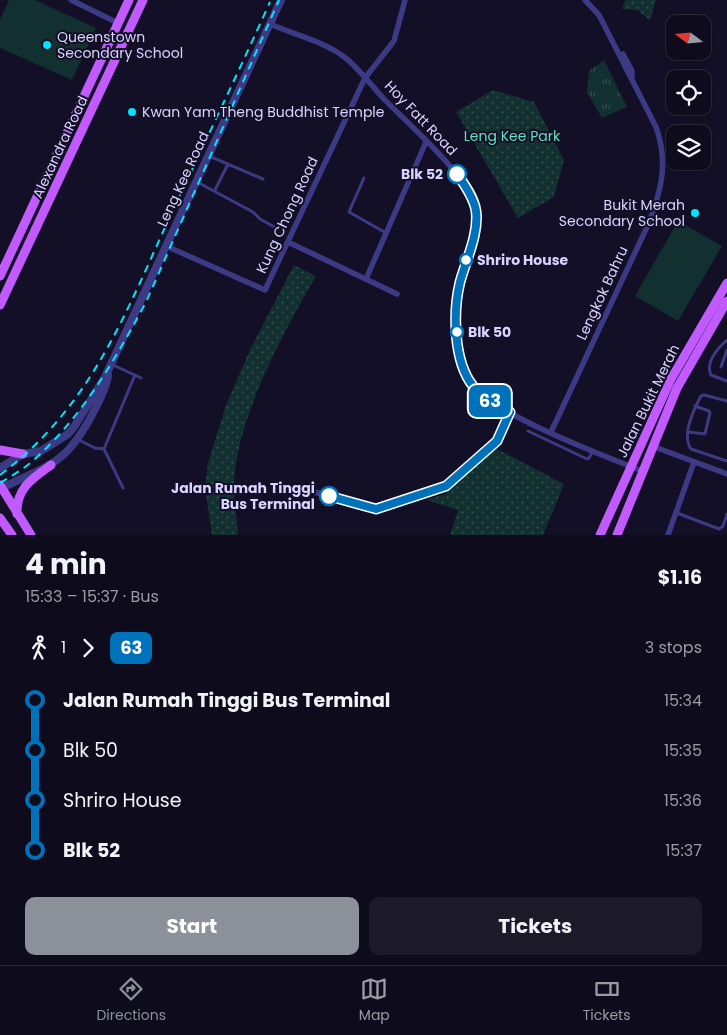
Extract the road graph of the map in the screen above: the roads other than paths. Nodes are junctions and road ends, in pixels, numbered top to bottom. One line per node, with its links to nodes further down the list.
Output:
1 (71, 0): 8 (street)
2 (128, 0): 8 (main road, Alexandra Road)
3 (144, 0): 13 (main road, Alexandra Road)
4 (281, 0): 9 (street, Leng Kee Road)
5 (405, 0): 11 (street)
6 (585, 0): 10 (street, Lengkok Bahru)
7 (590, 0): 10 (street, Lengkok Bahru)
8 (118, 22): 12 (main road, Alexandra Road)
9 (270, 24): 11 (street, Hoy Fatt Road); 15 (street, Leng Kee Road)
10 (632, 77): 42 (street, Lengkok Bahru)
11 (365, 78): 14 (street, Hoy Fatt Road); 23 (street, Kung Chong Road)
12 (88, 88): 13 (main road); 25 (main road, Alexandra Road)
13 (100, 93): 30 (main road, Alexandra Road)
14 (426, 142): 22 (street); 40 (street, Hoy Fatt Road)
15 (208, 156): 16 (lane); 19 (street, Leng Kee Road)
16 (228, 164): 18 (lane); 20 (lane)
17 (364, 178): 22 (lane)
18 (263, 179)
19 (196, 182): 20 (lane); 24 (street, Leng Kee Road)
20 (216, 190): 21 (lane)
21 (278, 229)
22 (386, 234): 26 (street)
23 (288, 242): 24 (street, Kung Chong Road); 26 (street)
24 (166, 246): 33 (street, Leng Kee Road)
25 (1, 273)
26 (366, 279): 28 (street)
27 (727, 283): 53 (main road, Jalan Bukit Merah)
28 (397, 294)
29 (727, 301): 45 (main road, Jalan Bukit Merah)
30 (0, 304)
31 (727, 340): 37 (lane)
32 (727, 350): 34 (lane)
33 (110, 367): 35 (lane); 44 (street, Leng Kee Road); 49 (street, Leng Kee Road)
34 (721, 367)
35 (135, 375): 36 (lane); 46 (lane)
36 (141, 378)
37 (727, 380)
38 (727, 401): 39 (lane)
39 (695, 406): 43 (lane); 43 (lane)
40 (510, 412): 42 (street, Hoy Fatt Road); 59 (street)
41 (528, 431): 48 (lane)
42 (551, 432): 48 (street, Hoy Fatt Road)
43 (689, 432): 50 (lane)
44 (79, 440): 46 (lane); 52 (street, Leng Kee Road)
45 (652, 446): 51 (street); 55 (main road, Jalan Bukit Merah)
46 (104, 449): 58 (lane)
47 (0, 450): 49 (main road)
48 (593, 450): 53 (street, Hoy Fatt Road)
49 (23, 454): 54 (street, Leng Kee Road)
50 (727, 461)
51 (694, 462): 56 (street); 60 (street)
52 (51, 465): 57 (street, Leng Kee Road); 61 (main road)
53 (631, 466): 55 (street, Hoy Fatt Road); 66 (main road, Jalan Bukit Merah)
54 (0, 468)
55 (642, 471): 67 (main road, Jalan Bukit Merah)
56 (727, 474)
57 (1, 488): 61 (main road)
58 (122, 488)
59 (304, 489)
60 (676, 512): 62 (lane); 68 (street)
61 (17, 514): 65 (main road)
62 (727, 514)
63 (0, 518): 64 (main road)
64 (6, 528)
65 (32, 535)
66 (600, 535)
67 (617, 535)
68 (668, 535)

